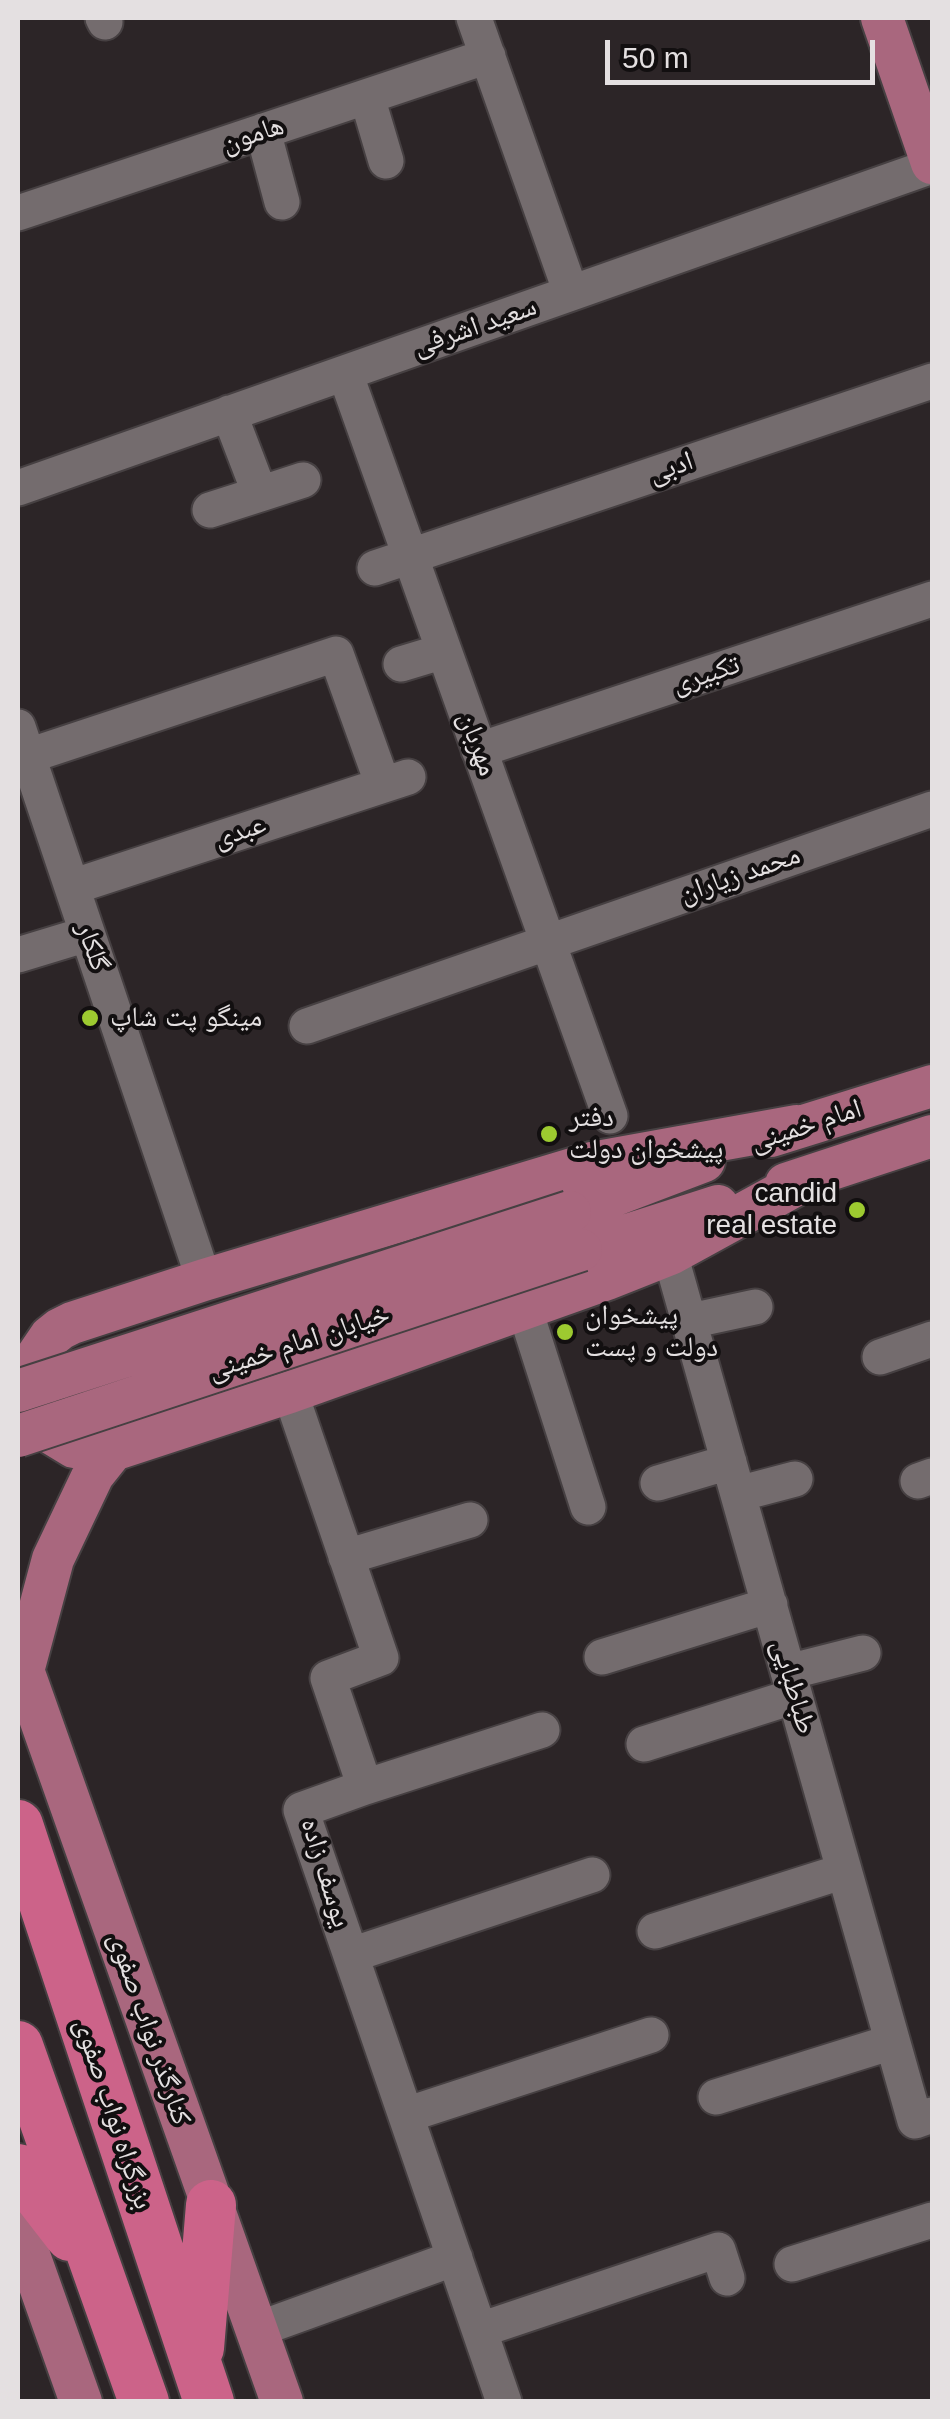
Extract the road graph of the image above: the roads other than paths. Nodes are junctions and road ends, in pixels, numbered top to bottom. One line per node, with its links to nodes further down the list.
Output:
1 (474, 18): 3 (street)
2 (882, 18): 7 (main road)
3 (488, 56): 4 (street, هامون); 10 (street)
4 (367, 96): 5 (street, هامون); 6 (street)
5 (263, 131): 8 (street); 9 (street, هامون)
6 (386, 161)
7 (932, 164): 10 (street, سعید اشرفی)
8 (282, 202)
9 (18, 213)
10 (570, 293): 11 (street, سعید اشرفی)
11 (345, 373): 13 (street, سعید اشرفی); 18 (street, مهربان)
12 (932, 381): 18 (street, ادبی)
13 (228, 414): 15 (street, سعید اشرفی); 16 (street)
14 (303, 480): 16 (street)
15 (18, 488)
16 (260, 494): 17 (street)
17 (210, 510)
18 (410, 556): 19 (street, ادبی); 21 (street, مهربان)
19 (375, 568)
20 (932, 599): 24 (street, تکبیری)
21 (444, 650): 22 (street); 24 (street, مهربان)
22 (401, 664)
23 (22, 741): 26 (street, گلکار); 26 (street, عبدی)
24 (480, 750): 28 (street, مهربان)
25 (932, 809): 28 (street, محمد زیاران)
26 (72, 887): 27 (street, گلکار)
27 (87, 934): 29 (street); 38 (street, گلکار)
28 (548, 942): 30 (street, محمد زیاران); 32 (street, مهربان)
29 (18, 955)
30 (307, 1026)
31 (932, 1086): 33 (main road, امام خمینی)
32 (610, 1116)
33 (797, 1126): 36 (main road, امام خمینی); 38 (main road)
34 (932, 1136): 35 (main road, امام خمینی)
35 (814, 1175): 36 (main road, امام خمینی); 37 (main road)
36 (575, 1231): 46 (main road, خیابان امام خمینی, bridge); 48 (main road, خیابان امام خمینی, bridge)
37 (670, 1254): 39 (main road); 41 (street, طباطبایی)
38 (204, 1280): 42 (main road)
39 (524, 1307): 47 (main road); 53 (street)
40 (755, 1307): 41 (street)
41 (690, 1321): 50 (street, طباطبایی)
42 (72, 1323): 43 (main road); 49 (main road)
43 (18, 1325)
44 (932, 1339): 45 (street)
45 (880, 1357)
46 (18, 1390)
47 (290, 1392): 49 (main road); 55 (street)
48 (18, 1436)
49 (114, 1450): 59 (main road)
50 (734, 1478): 51 (street); 52 (street); 56 (street, طباطبایی)
51 (796, 1479)
52 (658, 1483)
53 (588, 1508)
54 (470, 1520): 55 (street)
55 (346, 1557): 63 (street)
56 (770, 1605): 58 (street); 60 (street, طباطبایی)
57 (863, 1653): 60 (street)
58 (602, 1658)
59 (20, 1663): 76 (main road, کنارگذر نواب صفوی)
60 (792, 1684): 62 (street); 65 (street, طباطبایی)
61 (542, 1730): 63 (street)
62 (644, 1744)
63 (366, 1787): 68 (street, یوسف زاده)
64 (18, 1826): 85 (highway, بزرگراه نواب صفوی)
65 (844, 1871): 67 (street); 70 (street, طباطبایی)
66 (592, 1875): 68 (street)
67 (655, 1931)
68 (351, 1955): 73 (street, یوسف زاده)
69 (652, 2035): 73 (street)
70 (892, 2042): 72 (street); 74 (street, طباطبایی)
71 (18, 2046): 81 (highway)
72 (716, 2098)
73 (406, 2115): 79 (street, یوسف زاده)
74 (924, 2118)
75 (18, 2170): 81 (highway)
76 (211, 2205): 83 (main road, کنارگذر نواب صفوی); 85 (highway)
77 (932, 2220): 80 (street)
78 (18, 2224): 86 (main road)
79 (455, 2258): 83 (street); 84 (street, یوسف زاده)
80 (792, 2264)
81 (96, 2269): 87 (highway)
82 (727, 2278): 84 (street)
83 (256, 2330): 88 (main road, کنارگذر نواب صفوی)
84 (480, 2330): 89 (street, یوسف زاده)
85 (203, 2385)
86 (81, 2402)
87 (144, 2402)
88 (282, 2402)
89 (504, 2402)

